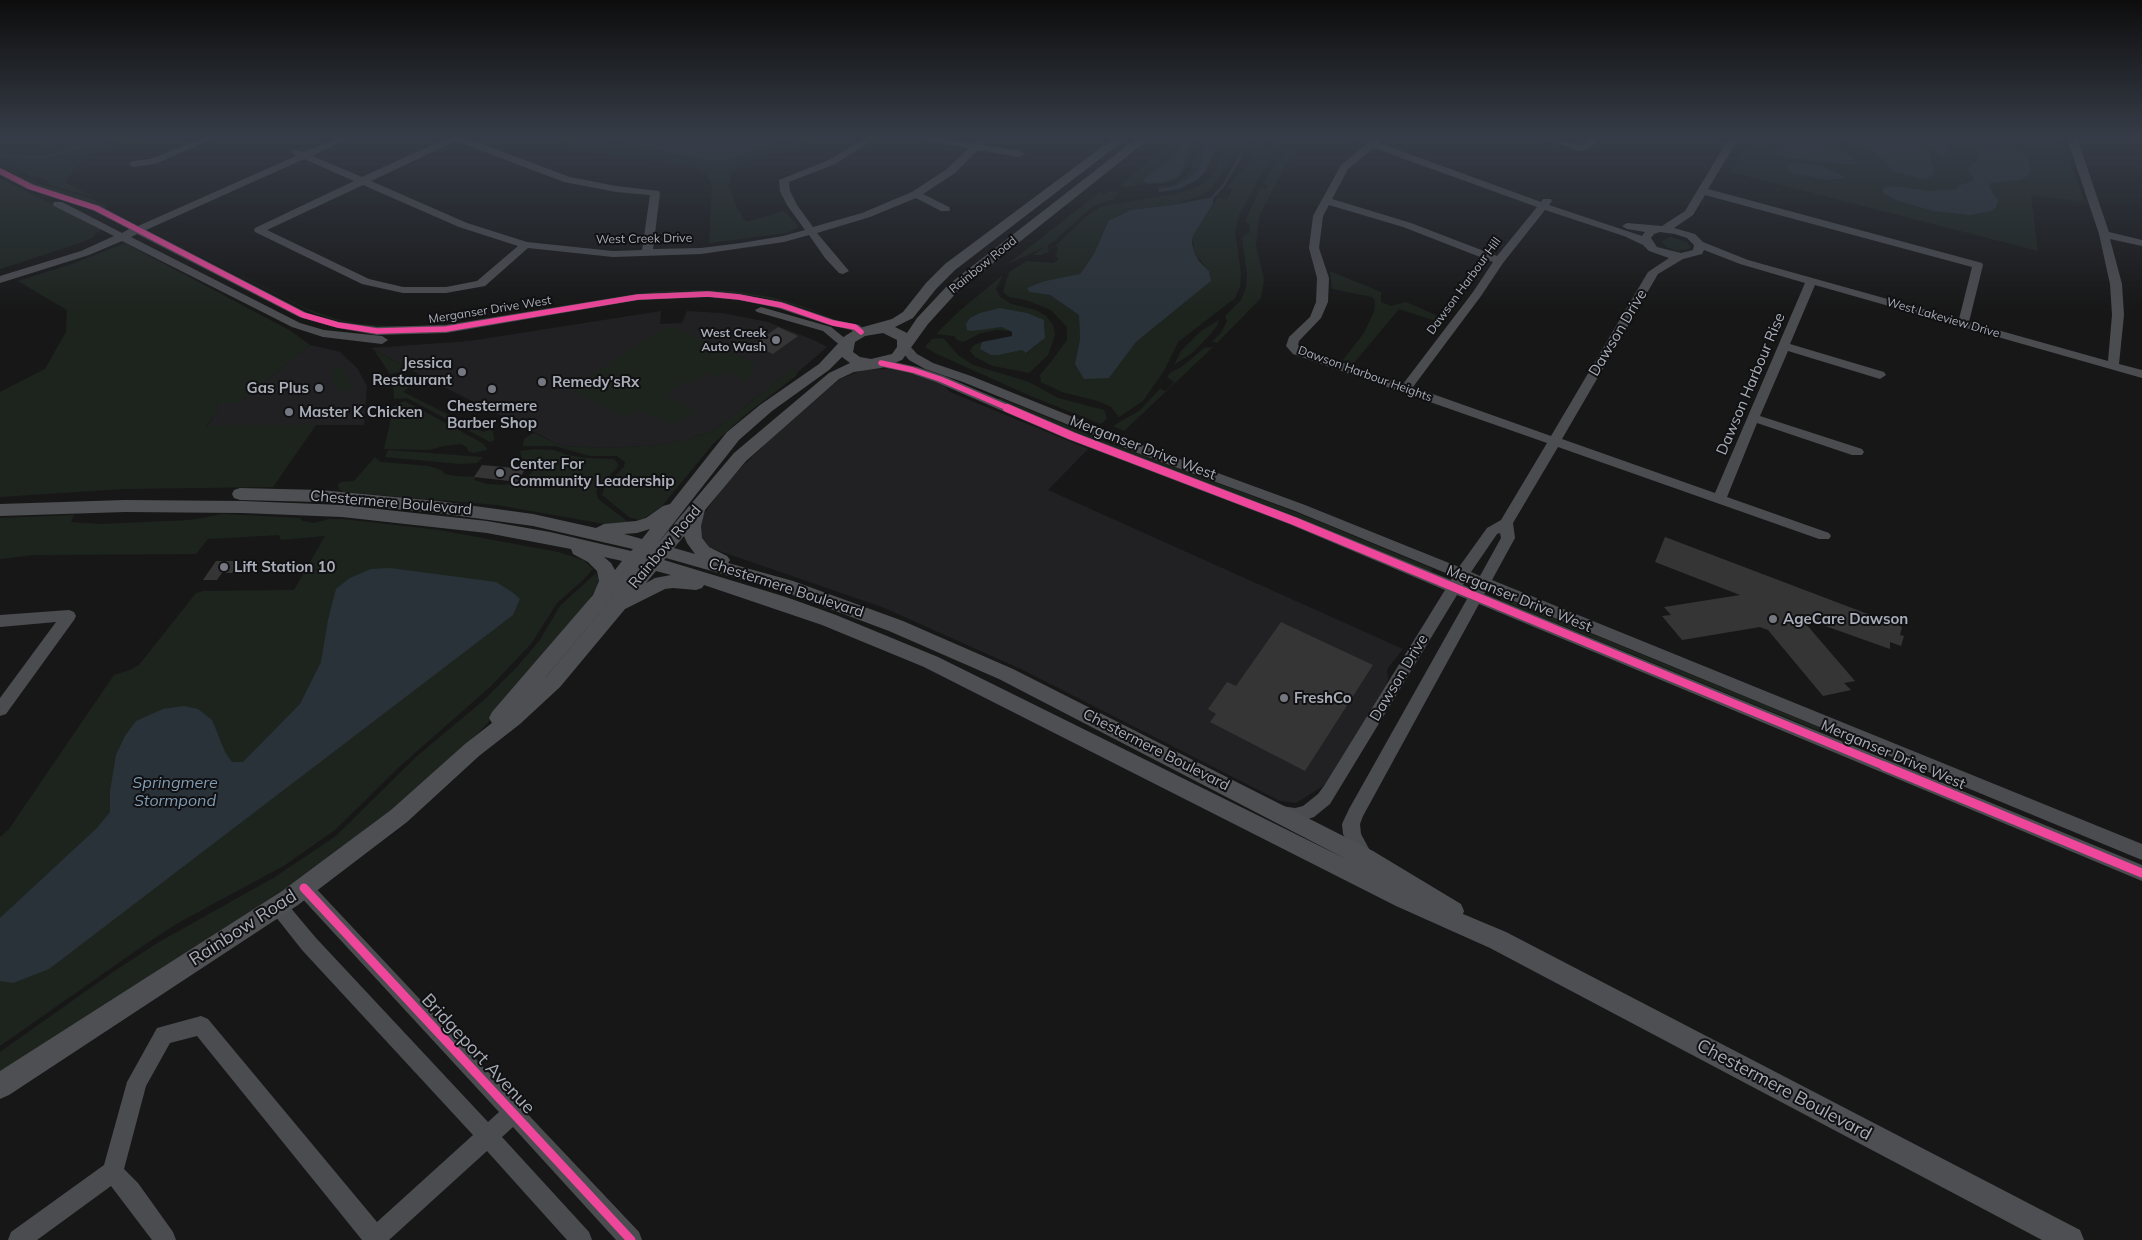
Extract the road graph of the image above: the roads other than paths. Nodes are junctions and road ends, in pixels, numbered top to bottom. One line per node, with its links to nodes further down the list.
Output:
1 (44, 196): 24 (street, Merganser Drive West)
2 (57, 196): 21 (street, Merganser Drive West)
3 (207, 196): 21 (street)
4 (331, 196): 28 (street)
5 (392, 196): 28 (street, West Creek Drive)
6 (655, 196): 31 (street)
7 (787, 196): 23 (street)
8 (912, 196): 23 (street, West Creek Drive)
9 (920, 196): 19 (street)
10 (1044, 196): 42 (main road, Rainbow Road)
11 (1070, 196): 47 (main road, Rainbow Road)
12 (1329, 196): 17 (street, Dawson Harbour Heights)
13 (1525, 196): 18 (street)
14 (1700, 196): 20 (street)
15 (1721, 196): 41 (street)
16 (2091, 196): 25 (street)
17 (1327, 201): 33 (street); 52 (street, Dawson Harbour Heights)
18 (1544, 203): 22 (street); 29 (street); 33 (street, Dawson Harbour Hill)
19 (945, 209)
20 (1689, 213): 22 (street); 26 (street)
21 (135, 228): 24 (street); 43 (street, Merganser Drive West)
22 (1660, 230): 26 (street); 29 (street)
23 (810, 232): 31 (street, West Creek Drive); 34 (street)
24 (120, 234): 36 (street); 37 (street); 44 (street, Merganser Drive West)
25 (2104, 234): 27 (street); 49 (street)
26 (1691, 236): 30 (street)
27 (2142, 243)
28 (526, 245): 31 (street, West Creek Drive)
29 (1650, 245): 32 (street); 35 (street, Dawson Drive)
30 (1697, 249): 32 (street, West Lakeview Drive); 38 (street, West Lakeview Drive)
31 (647, 253)
32 (1681, 256): 35 (street, Dawson Drive)
33 (1499, 261): 52 (street, Dawson Harbour Hill)
34 (843, 271)
35 (1654, 272): 54 (street, Dawson Drive)
36 (0, 274)
37 (0, 280)
38 (1811, 281): 41 (street, West Lakeview Drive); 46 (street, Dawson Harbour Rise)
39 (680, 298): 40 (street, Merganser Drive West); 42 (street, Merganser Drive West); 45 (street, Merganser Drive West)
40 (542, 318): 43 (street, Merganser Drive West); 44 (street, Merganser Drive West)
41 (1962, 324): 49 (street, West Lakeview Drive)
42 (868, 330): 45 (main road, Rainbow Road); 47 (main road)
43 (377, 331): 44 (street)
44 (367, 340)
45 (846, 345): 48 (main road); 56 (main road, Rainbow Road)
46 (1785, 346): 51 (street); 53 (street, Dawson Harbour Rise)
47 (905, 347): 48 (main road, Rainbow Road); 65 (street, Merganser Drive West)
48 (876, 363): 58 (main road, Rainbow Road); 65 (street, Merganser Drive West)
49 (2113, 366): 50 (street, West Lakeview Drive)
50 (2142, 374)
51 (1880, 375)
52 (1405, 389): 54 (street, Dawson Harbour Heights)
53 (1754, 418): 55 (street); 57 (street, Dawson Harbour Rise)
54 (1554, 441): 57 (street, Dawson Harbour Heights); 60 (street, Dawson Drive)
55 (1857, 452)
56 (701, 477): 61 (main road); 64 (main road, Rainbow Road)
57 (1719, 499): 62 (street, Dawson Harbour Heights)
58 (698, 507): 64 (main road, Rainbow Road); 67 (main road)
59 (0, 508): 61 (main road, Chestermere Boulevard); 63 (main road, Chestermere Boulevard)
60 (1506, 523): 65 (street, Dawson Drive); 66 (street, Dawson Drive)
61 (583, 530): 64 (main road, Chestermere Boulevard)
62 (1824, 536)
63 (550, 538): 64 (main road, Chestermere Boulevard); 68 (main road)
64 (649, 554): 67 (main road, Chestermere Boulevard); 68 (main road, Rainbow Road)
65 (1458, 581): 66 (street, Merganser Drive West); 70 (street, Dawson Drive)
66 (1480, 590): 71 (street, Dawson Drive); 74 (street, Merganser Drive West); 76 (street, Merganser Drive West)
67 (783, 594): 68 (main road); 73 (main road, Chestermere Boulevard); 79 (main road, Chestermere Boulevard)
68 (606, 605): 77 (main road, Rainbow Road)
69 (0, 621): 72 (street)
70 (1407, 666): 71 (street); 73 (street, Dawson Drive)
71 (1431, 678): 75 (street, Dawson Drive)
72 (0, 710)
73 (1281, 814): 75 (main road, Chestermere Boulevard)
74 (2142, 852)
75 (1365, 858): 79 (main road, Chestermere Boulevard)
76 (2142, 873)
77 (304, 888): 78 (main road, Rainbow Road); 81 (street, Bridgeport Avenue)
78 (278, 906): 80 (main road, Rainbow Road); 82 (street)
79 (1498, 940): 89 (main road, Chestermere Boulevard)
80 (0, 1086)
81 (513, 1113): 82 (street); 88 (street, Bridgeport Avenue)
82 (487, 1136): 84 (street); 87 (street)
83 (113, 1172): 84 (street); 85 (street); 86 (street)
84 (376, 1239)
85 (19, 1240)
86 (164, 1240)
87 (581, 1240)
88 (631, 1240)
89 (2070, 1240)

